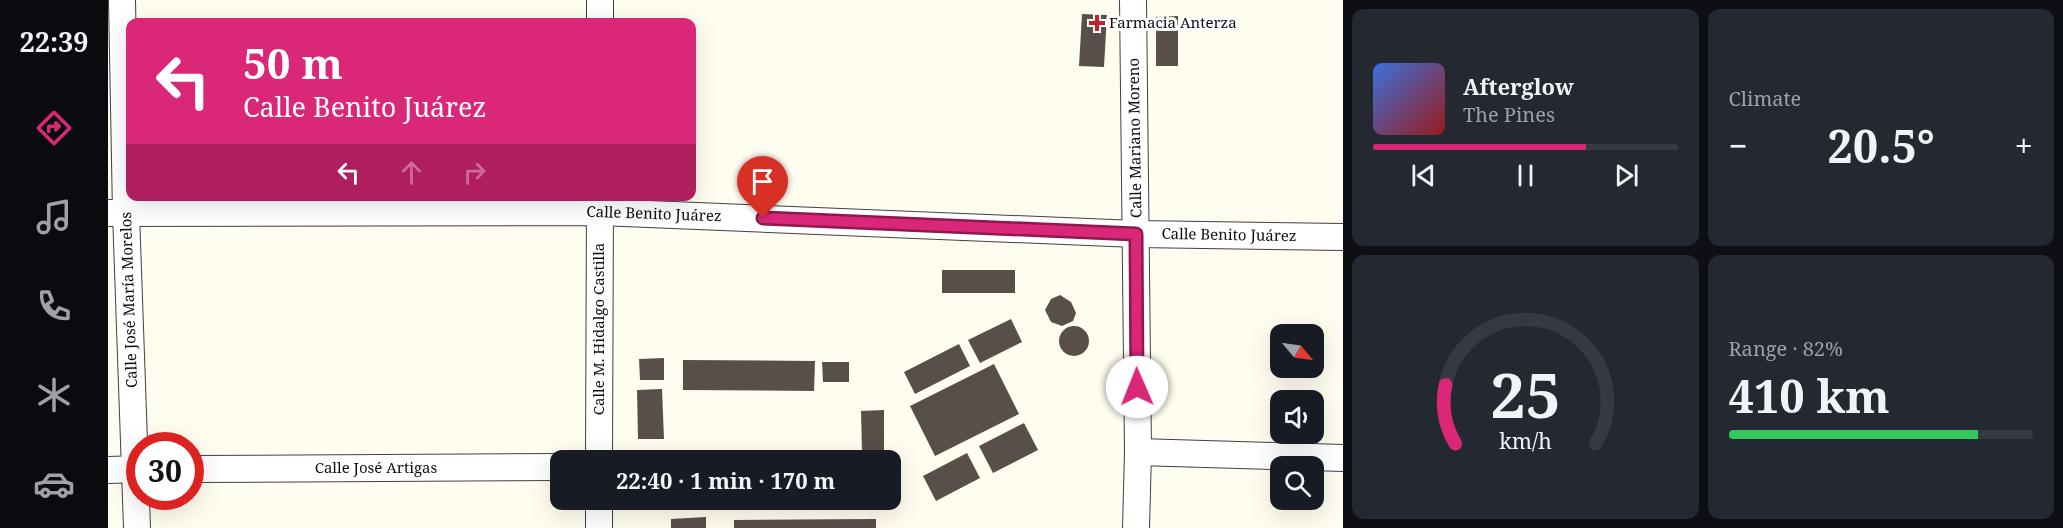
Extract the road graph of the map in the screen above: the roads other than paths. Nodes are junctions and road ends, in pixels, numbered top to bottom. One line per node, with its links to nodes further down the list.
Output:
1 (122, 0): 6 (street, Calle José María Morelos)
2 (600, 0): 4 (street)
3 (1133, 0): 7 (street, Calle Mariano Moreno)
4 (600, 18)
5 (600, 204): 6 (street, Calle Benito Juárez); 7 (street, Calle Benito Juárez); 10 (street, Calle M. Hidalgo Castilla)
6 (117, 213): 9 (street, Calle José María Morelos)
7 (1136, 234): 8 (street, Calle Benito Juárez); 11 (street, Calle Mariano Moreno)
8 (1343, 237)
9 (134, 432)
10 (599, 450)
11 (1138, 452): 12 (street); 21 (street, Calle Mariano Moreno)
12 (1343, 458)
13 (550, 467): 15 (street, Calle José Artigas)
14 (126, 469): 16 (street)
15 (204, 469)
16 (108, 470)
17 (137, 510): 19 (street, Calle José María Morelos)
18 (599, 510): 20 (street)
19 (137, 528)
20 (599, 528)
21 (1136, 528)

